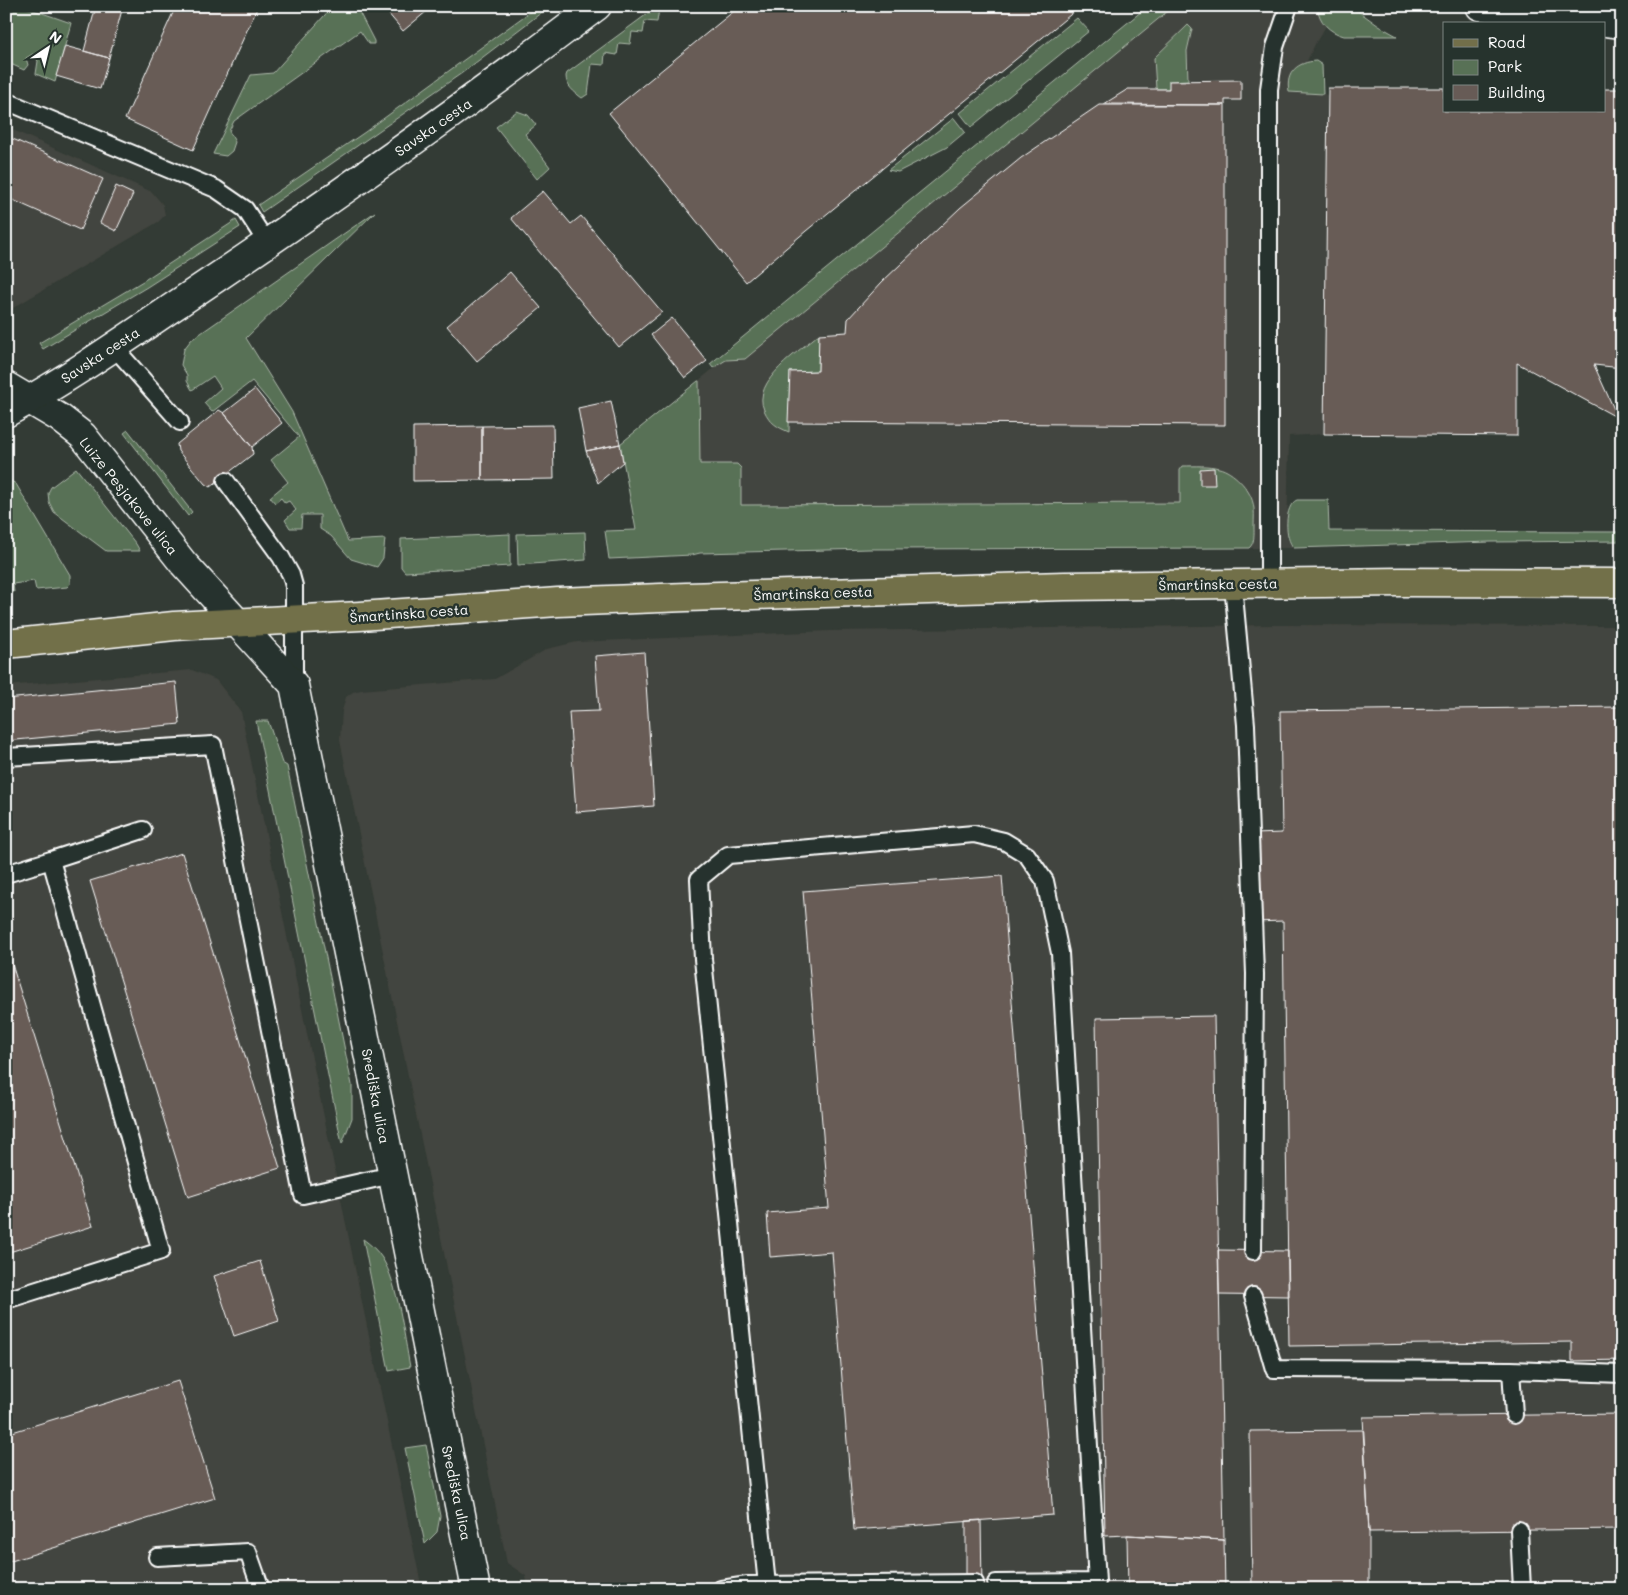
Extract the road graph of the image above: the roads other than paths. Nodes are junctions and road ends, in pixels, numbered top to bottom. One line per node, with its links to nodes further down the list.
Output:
1 (597, 6): 6 (street, Savska cesta)
2 (1289, 6): 13 (lane)
3 (1480, 6): 4 (street)
4 (1622, 24)
5 (6, 101): 6 (lane)
6 (267, 243): 7 (street, Savska cesta)
7 (114, 347): 9 (street, Savska cesta); 11 (lane)
8 (6, 386): 9 (street, Luize Pesjakove ulica)
9 (30, 399): 10 (street, Savska cesta); 17 (street, Luize Pesjakove ulica)
10 (6, 413)
11 (180, 422)
12 (226, 481): 16 (lane)
13 (1270, 583): 14 (main road, Šmartinska cesta); 15 (main road, Šmartinska cesta)
14 (1622, 583)
15 (1232, 584): 16 (main road, Šmartinska cesta); 25 (lane)
16 (294, 620): 17 (main road, Šmartinska cesta); 19 (lane)
17 (238, 624): 18 (main road, Šmartinska cesta); 19 (street)
18 (6, 644)
19 (294, 685): 24 (street, Središka ulica)
20 (6, 757): 24 (lane)
21 (143, 830): 22 (lane)
22 (51, 860): 23 (lane); 27 (lane)
23 (6, 874)
24 (392, 1174): 37 (street, Središka ulica)
25 (1253, 1251)
26 (1253, 1296): 28 (lane)
27 (6, 1300)
28 (1512, 1370): 29 (lane); 30 (lane)
29 (1622, 1374)
30 (1514, 1415)
31 (1520, 1530): 39 (lane)
32 (157, 1557): 36 (lane)
33 (975, 1583): 35 (lane)
34 (996, 1583): 35 (lane)
35 (767, 1585): 38 (lane)
36 (262, 1589)
37 (476, 1589)
38 (721, 1589)
39 (1522, 1589)

